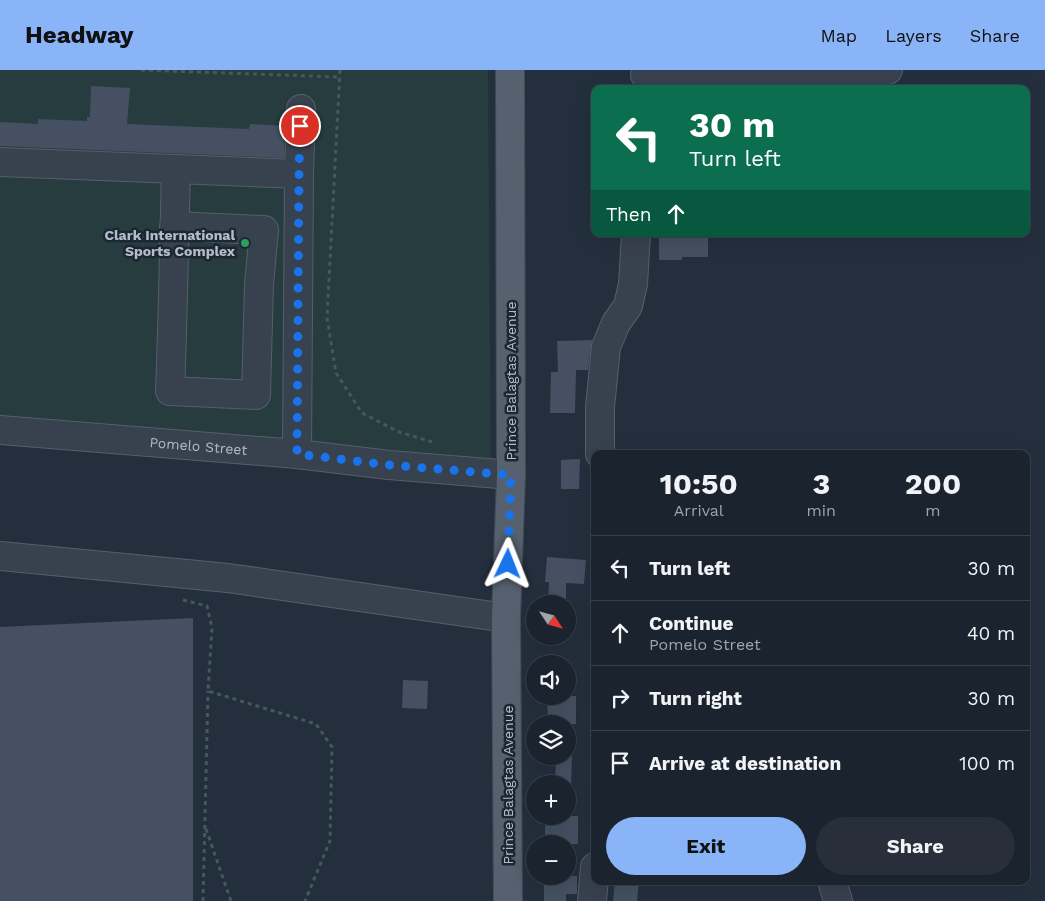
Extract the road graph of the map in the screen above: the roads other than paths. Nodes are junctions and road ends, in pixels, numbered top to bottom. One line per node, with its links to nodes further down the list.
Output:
1 (510, 70): 13 (main road, Prince Balagtas Avenue)
2 (888, 70): 3 (street)
3 (645, 78)
4 (301, 110): 7 (street)
5 (0, 162): 6 (street)
6 (176, 169): 7 (street); 8 (street)
7 (299, 174): 12 (street)
8 (174, 226): 8 (street)
9 (636, 237): 11 (street)
10 (0, 430): 12 (street, Pomelo Street)
11 (600, 450)
12 (297, 454): 13 (street, Pomelo Street)
13 (511, 475): 15 (main road, Prince Balagtas Avenue)
14 (0, 556): 15 (street)
15 (506, 618): 18 (main road, Prince Balagtas Avenue)
16 (593, 885): 19 (street)
17 (833, 885): 20 (street)
18 (508, 901)
19 (592, 901)
20 (838, 901)

